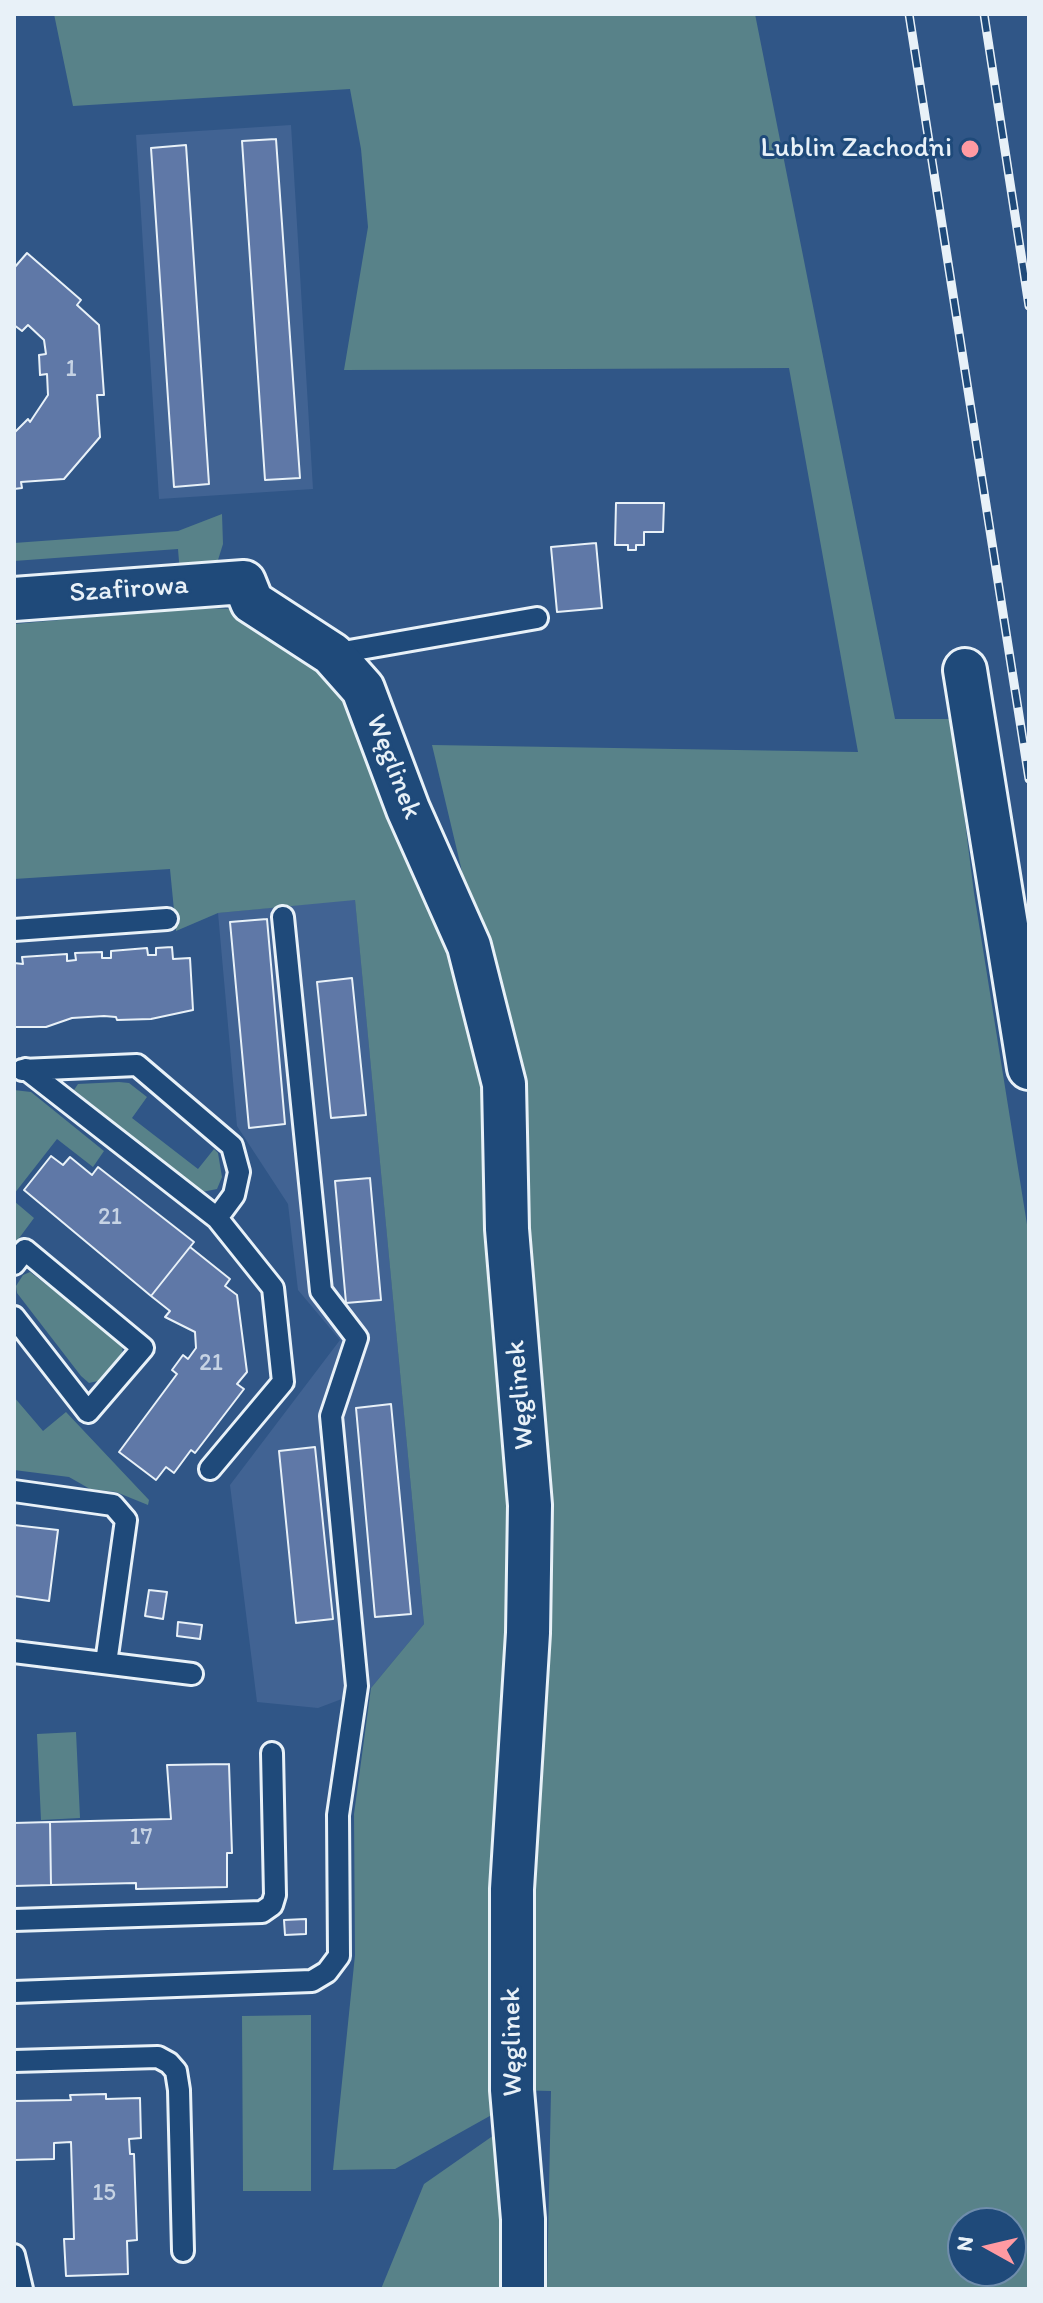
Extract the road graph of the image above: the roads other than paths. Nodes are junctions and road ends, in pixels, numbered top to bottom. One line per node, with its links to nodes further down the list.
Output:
1 (244, 582): 2 (street, Szafirowa); 4 (street, Węglinek)
2 (14, 599)
3 (537, 618): 4 (lane)
4 (332, 654): 26 (street, Węglinek)
5 (965, 670): 9 (street)
6 (283, 917): 21 (lane)
7 (167, 919): 8 (lane)
8 (14, 930)
9 (1029, 1068)
10 (20, 1070): 11 (lane); 11 (lane)
11 (217, 1218): 14 (lane)
12 (14, 1264): 13 (lane)
13 (14, 1317)
14 (210, 1469)
15 (14, 1491): 17 (lane)
16 (14, 1652): 17 (lane)
17 (106, 1663): 18 (lane)
18 (192, 1674)
19 (272, 1753): 20 (lane)
20 (14, 1920)
21 (14, 1992)
22 (14, 2061): 23 (lane)
23 (183, 2251)
24 (14, 2255): 25 (lane)
25 (22, 2289)
26 (523, 2289)

